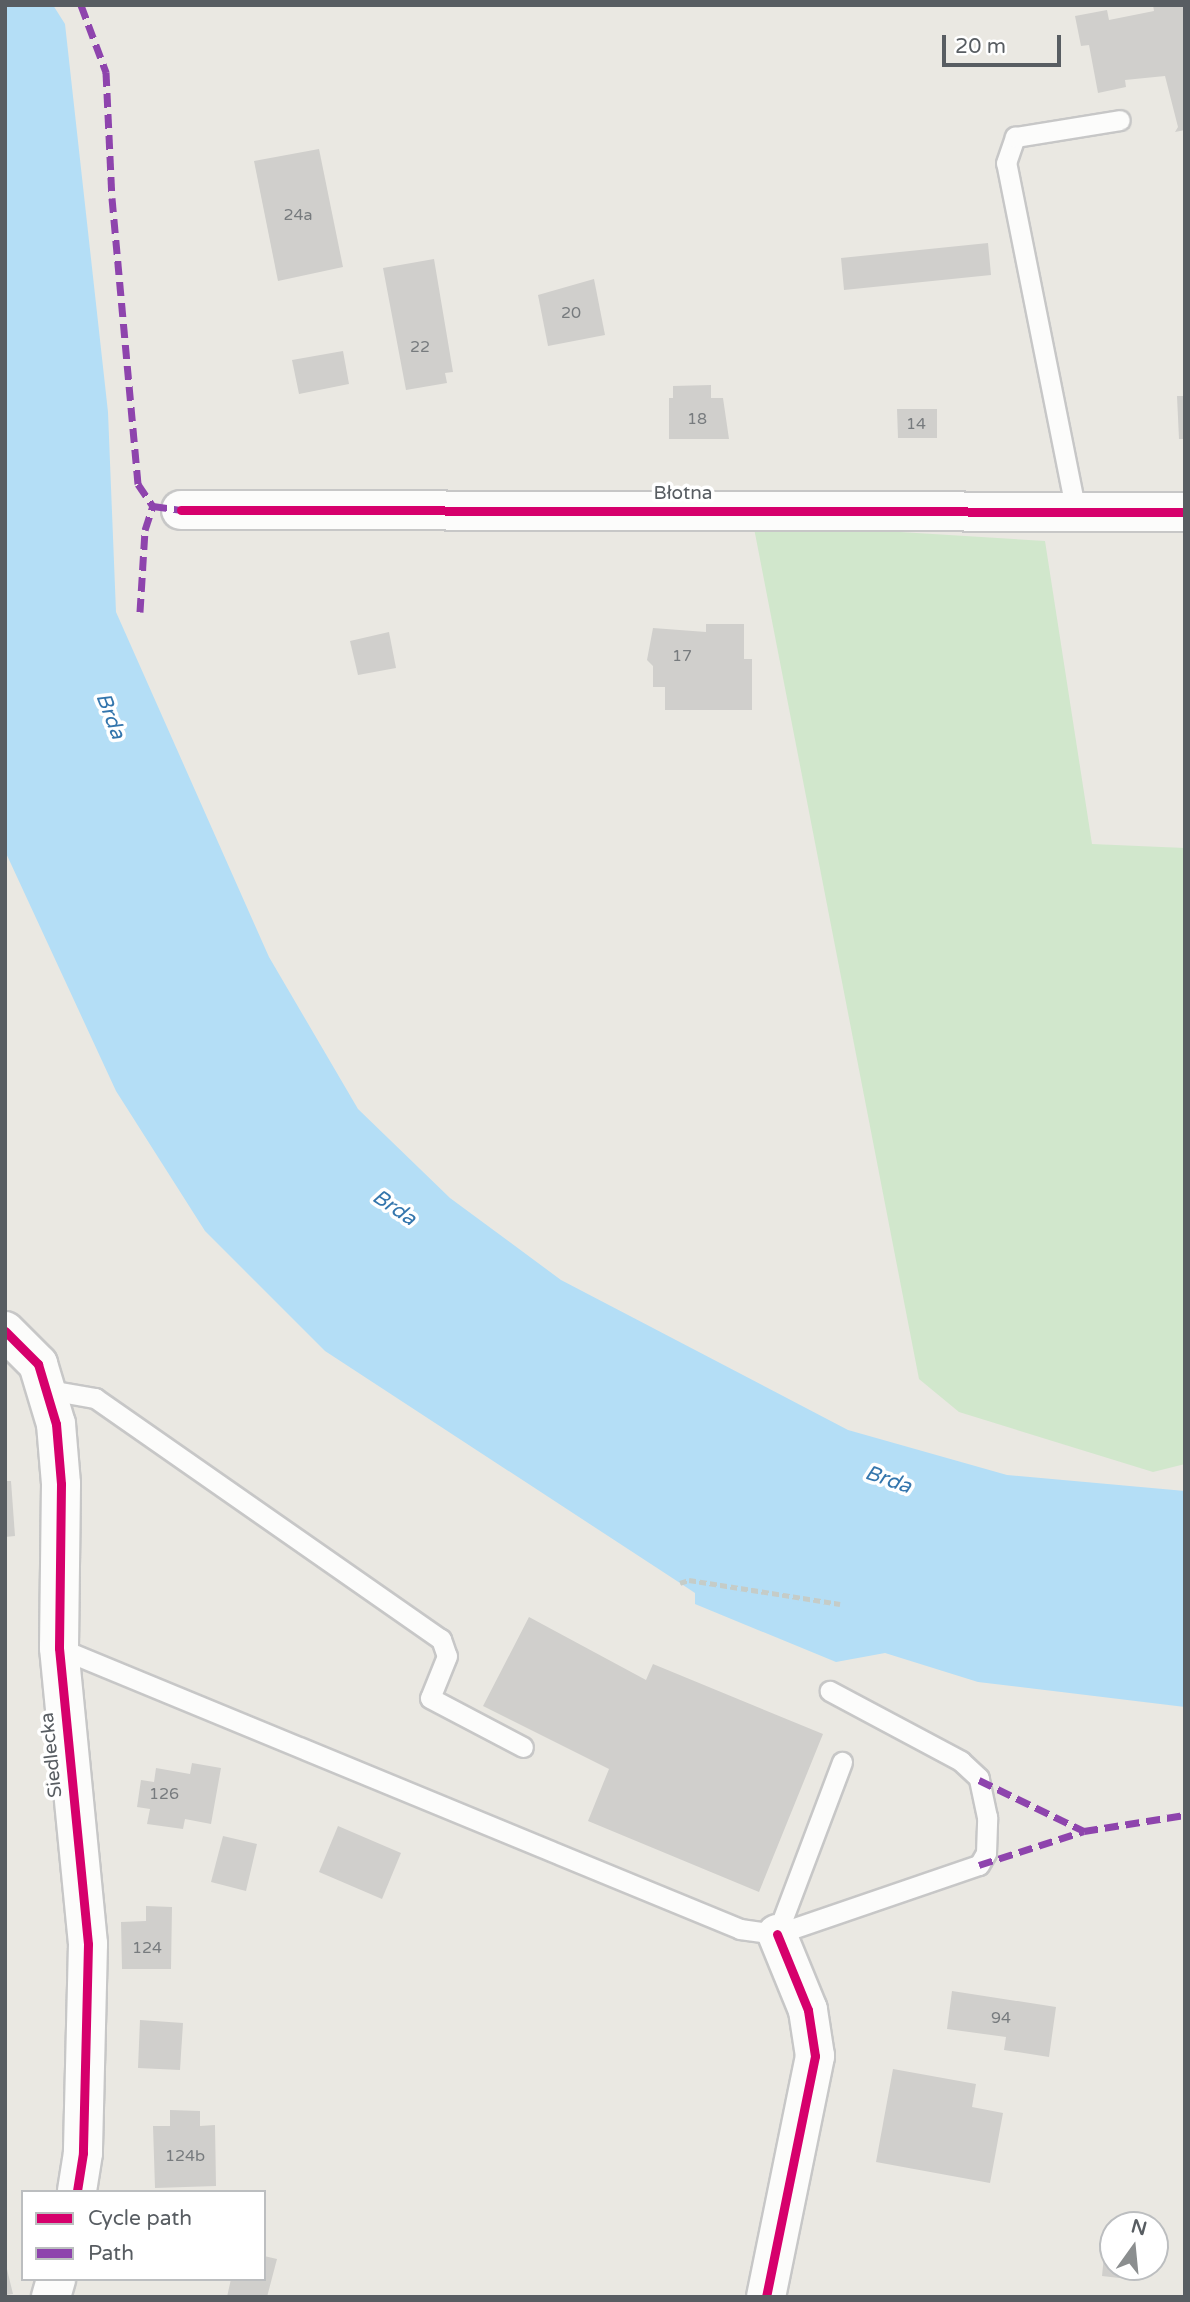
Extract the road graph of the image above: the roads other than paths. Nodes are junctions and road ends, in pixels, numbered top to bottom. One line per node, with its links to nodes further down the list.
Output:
1 (1120, 120): 3 (lane)
2 (181, 510): 3 (street, Błotna)
3 (1076, 512): 4 (street, Błotna)
4 (1185, 512)
5 (5, 1331): 6 (street, Siedlecka)
6 (49, 1390): 7 (street, Siedlecka); 9 (lane)
7 (59, 1648): 11 (lane); 12 (street, Siedlecka)
8 (830, 1691): 11 (lane)
9 (523, 1746)
10 (842, 1762): 11 (lane)
11 (777, 1934): 13 (street)
12 (77, 2190)
13 (766, 2297)

